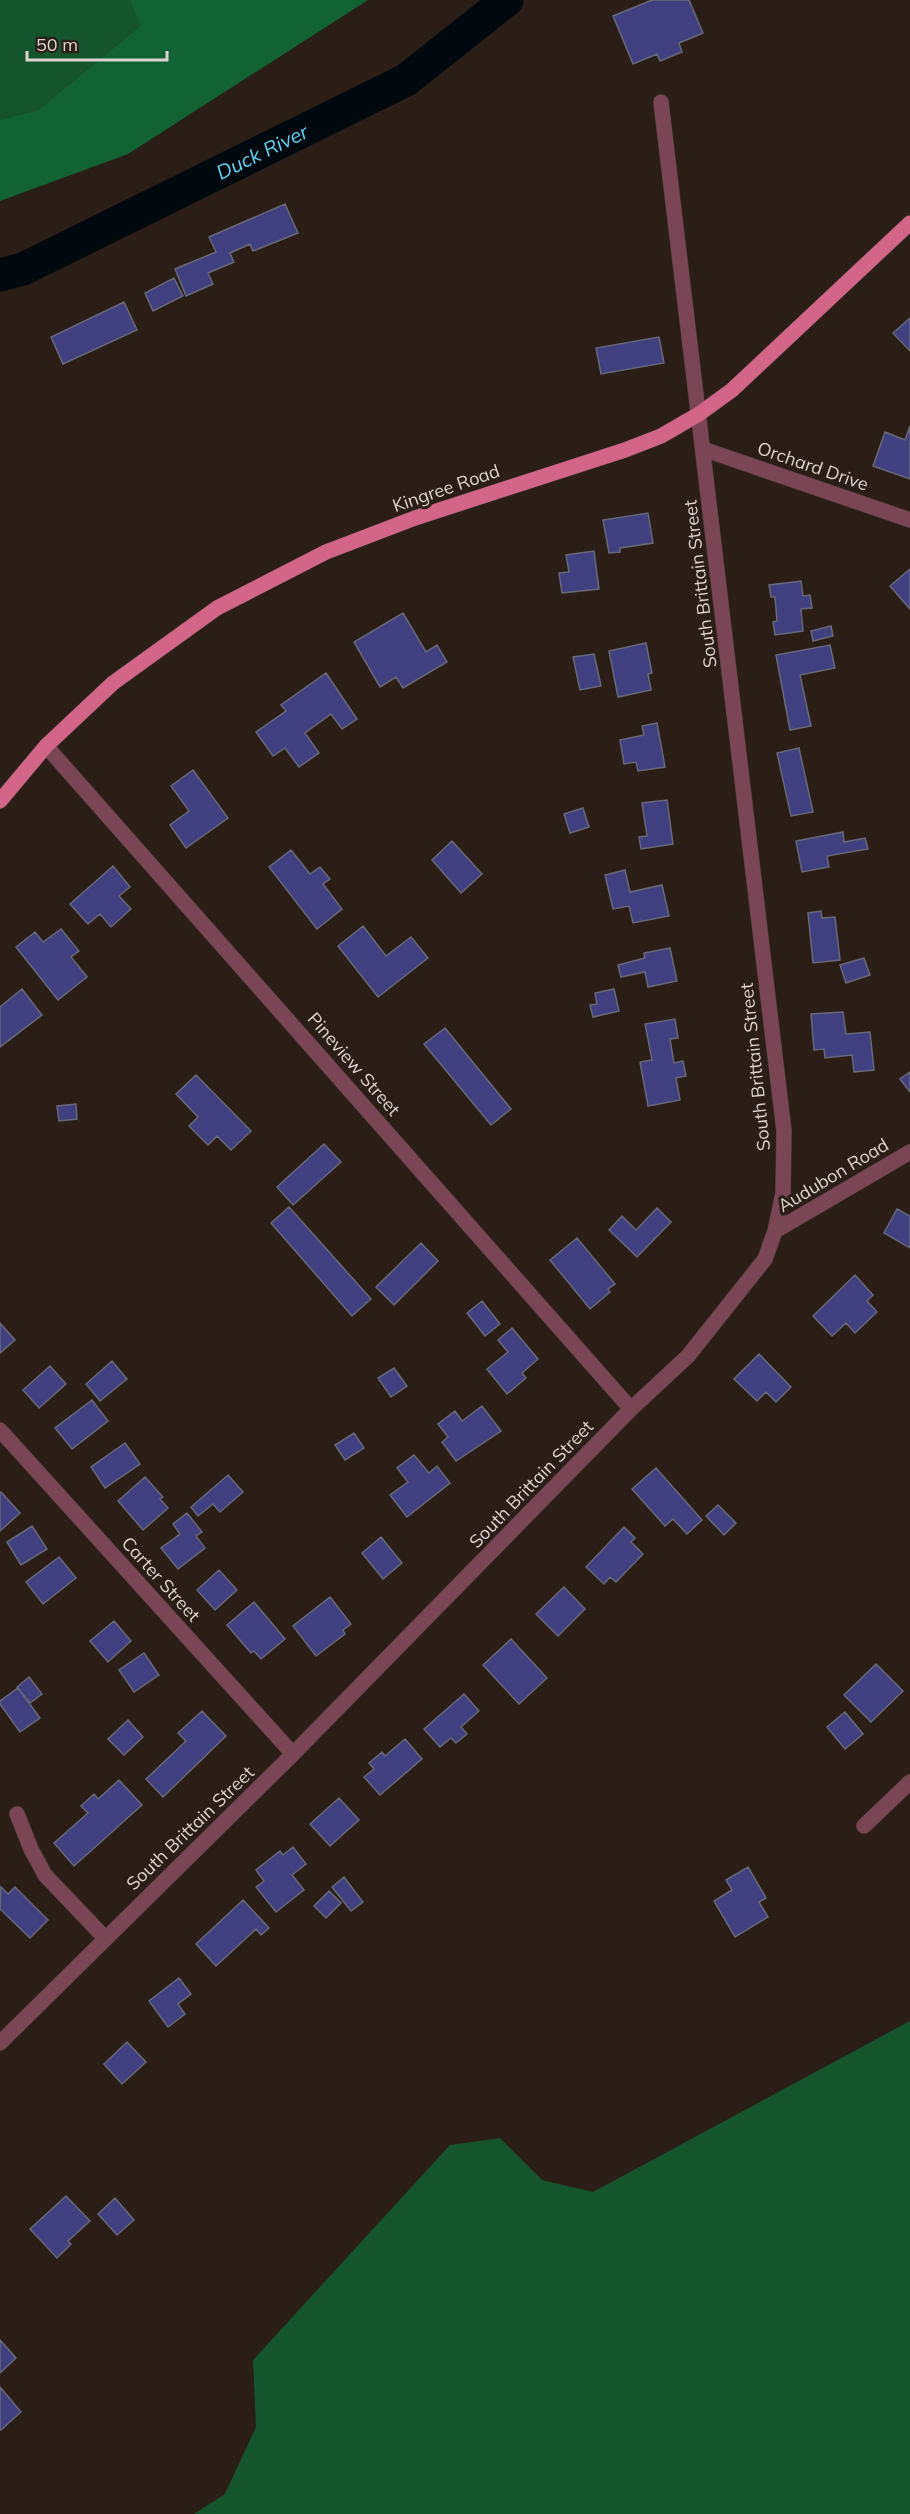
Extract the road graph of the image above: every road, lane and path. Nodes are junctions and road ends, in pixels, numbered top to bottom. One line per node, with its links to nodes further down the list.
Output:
1 (661, 102): 3 (street, South Brittain Street)
2 (910, 223): 3 (main road, Kingree Road)
3 (699, 414): 4 (street, South Brittain Street); 6 (main road, Kingree Road)
4 (703, 449): 5 (street, Orchard Drive); 9 (street, South Brittain Street)
5 (910, 520)
6 (46, 746): 7 (main road, Kingree Road); 10 (street, Pineview Street)
7 (0, 801)
8 (910, 1152): 9 (street, Audubon Road)
9 (775, 1232): 10 (street, South Brittain Street)
10 (631, 1409): 12 (street, South Brittain Street)
11 (0, 1430): 12 (street, Carter Street)
12 (293, 1754): 16 (street, South Brittain Street)
13 (910, 1782): 15 (street)
14 (17, 1814): 16 (street)
15 (864, 1826)
16 (105, 1938): 17 (street, South Brittain Street)
17 (0, 2043)

